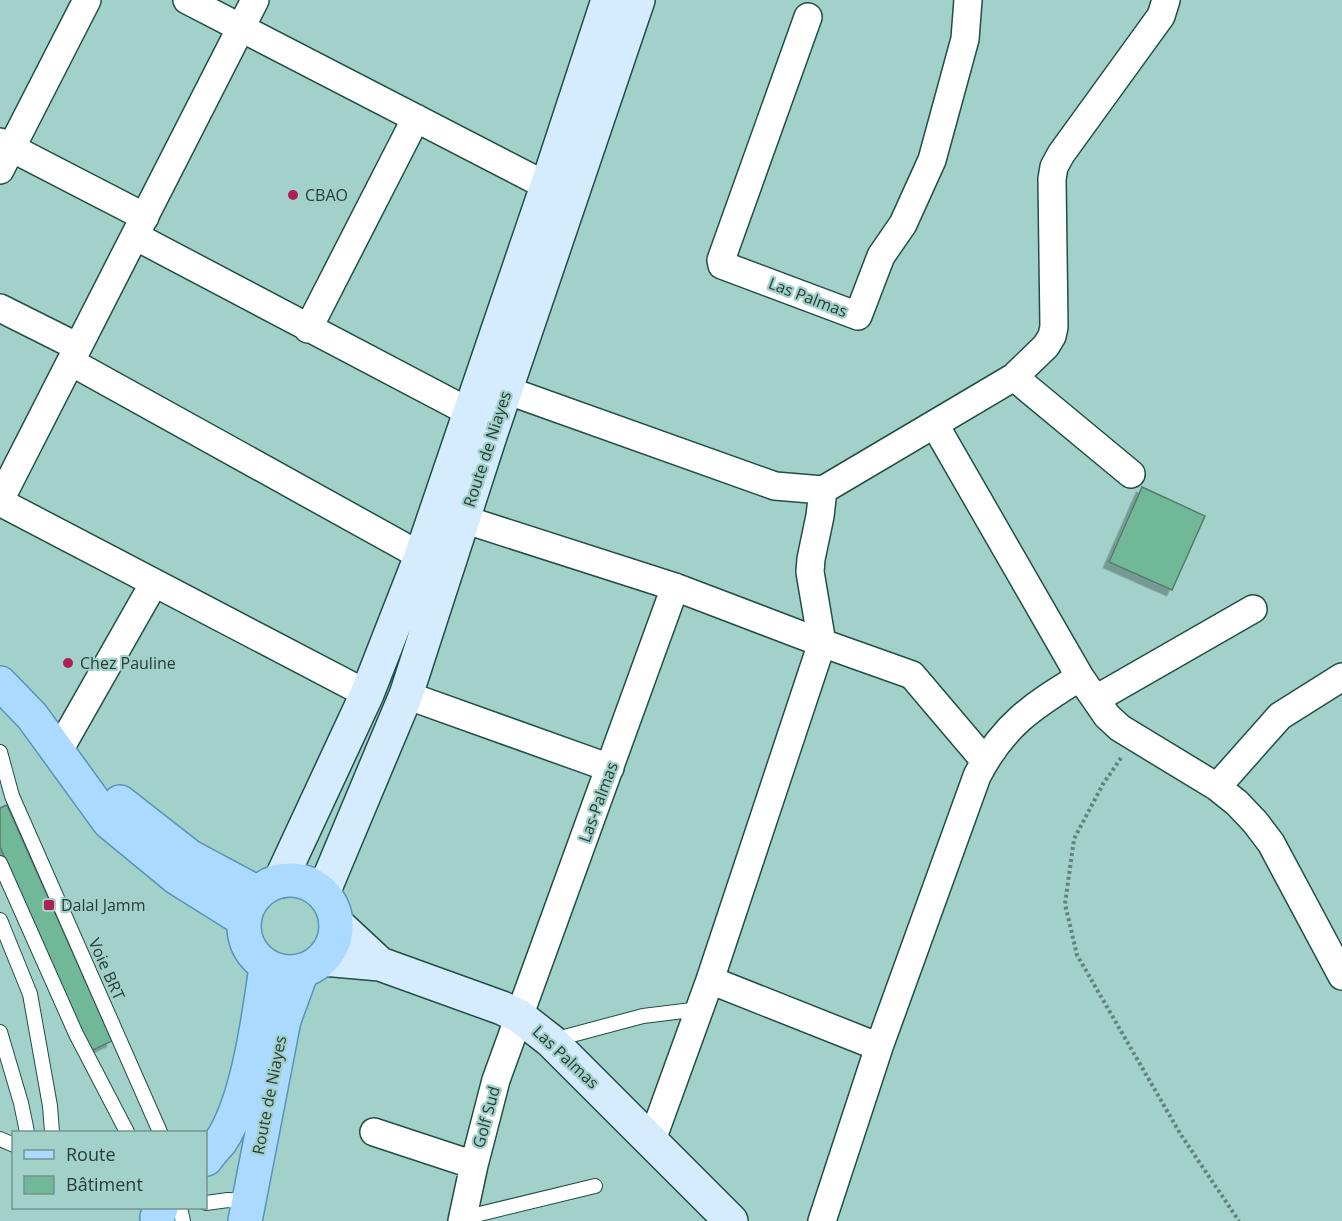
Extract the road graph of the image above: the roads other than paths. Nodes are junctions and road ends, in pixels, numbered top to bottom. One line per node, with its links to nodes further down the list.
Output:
1 (87, 0): 11 (street)
2 (187, 0): 9 (street)
3 (255, 0): 9 (street)
4 (608, 0): 12 (main road, Route de Niayes)
5 (638, 0): 18 (main road, Route de Niayes)
6 (968, 0): 8 (street, Las Palmas)
7 (1166, 0): 17 (street)
8 (808, 17)
9 (241, 28): 10 (street); 13 (street)
10 (416, 118): 12 (street); 15 (street)
11 (4, 153): 13 (street)
12 (547, 186): 19 (main road, Route de Niayes)
13 (140, 226): 15 (street); 16 (street)
14 (0, 308): 16 (street)
15 (308, 328): 19 (street)
16 (74, 354): 23 (street); 25 (street)
17 (1014, 377): 20 (street); 21 (street)
18 (506, 390): 22 (street); 24 (main road, Route de Niayes)
19 (471, 413): 25 (main road, Route de Niayes)
20 (935, 425): 22 (street); 30 (street)
21 (1131, 474)
22 (823, 490): 29 (street)
23 (0, 501): 26 (street)
24 (463, 519): 27 (street); 34 (main road, Route de Niayes)
25 (421, 556): 33 (main road, Route de Niayes)
26 (154, 583): 33 (street); 37 (street)
27 (675, 587): 29 (street); 39 (street, Las-Palmas)
28 (1253, 609): 35 (street)
29 (822, 644): 38 (street); 50 (street)
30 (1080, 677): 35 (street); 38 (street)
31 (1342, 677): 40 (street)
32 (0, 683): 37 (main road)
33 (367, 694): 43 (main road, Route de Niayes)
34 (406, 695): 39 (street); 42 (main road, Route de Niayes)
35 (1096, 699): 40 (street)
36 (0, 752): 59 (lane, Voie BRT)
37 (58, 752): 43 (main road)
38 (985, 761): 55 (street)
39 (610, 768): 52 (street, Las-Palmas)
40 (1217, 787): 49 (street)
41 (0, 863): 58 (lane)
42 (323, 893): 43 (main road); 45 (main road)
43 (261, 898): 48 (main road)
44 (0, 920): 57 (lane)
45 (336, 923): 46 (main road); 47 (main road)
46 (380, 964): 47 (main road, Las Palmas); 52 (main road, Las Palmas)
47 (312, 965): 48 (main road); 66 (main road, Route de Niayes)
48 (267, 967): 62 (main road, Route de Niayes)
49 (1342, 976)
50 (710, 980): 51 (street); 55 (street)
51 (700, 1009): 54 (lane); 61 (street)
52 (519, 1016): 54 (main road, Las Palmas); 63 (street, Golf Sud)
53 (0, 1032): 56 (lane)
54 (551, 1041): 61 (main road, Las Palmas)
55 (879, 1047): 69 (street)
56 (27, 1131)
57 (52, 1131)
58 (126, 1131)
59 (160, 1131)
60 (374, 1132): 63 (street)
61 (652, 1140): 68 (main road, Las Palmas)
62 (207, 1158)
63 (474, 1165): 67 (street, Golf Sud)
64 (595, 1186): 67 (lane)
65 (207, 1203): 66 (lane)
66 (246, 1211)
67 (463, 1220)
68 (731, 1221)
69 (822, 1221)

